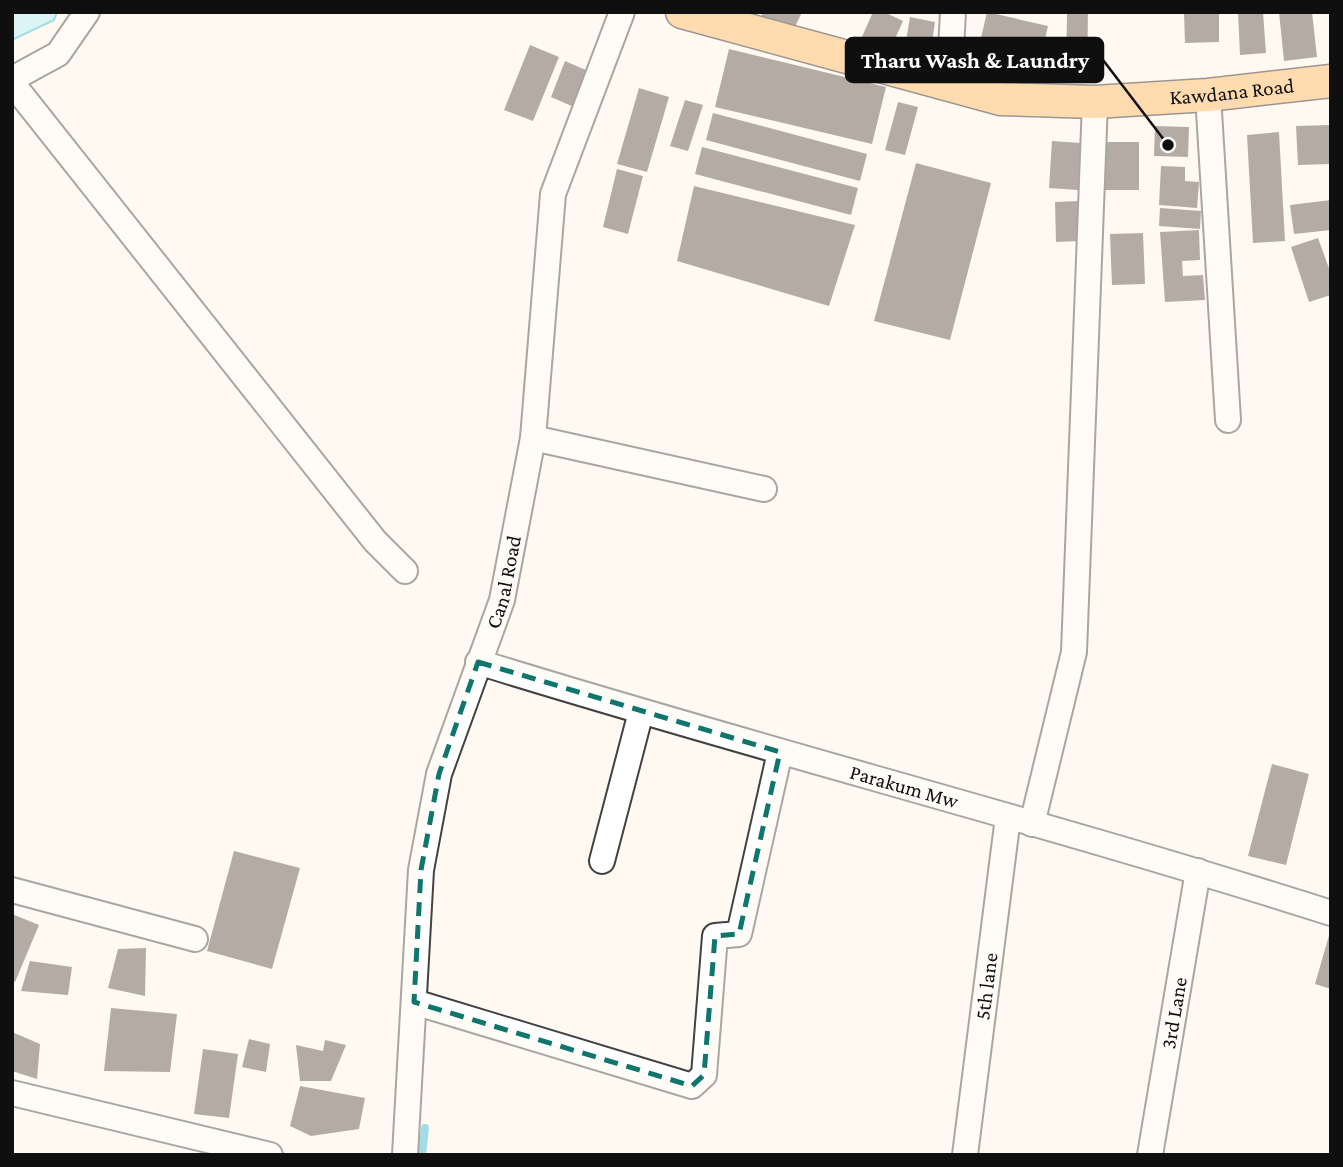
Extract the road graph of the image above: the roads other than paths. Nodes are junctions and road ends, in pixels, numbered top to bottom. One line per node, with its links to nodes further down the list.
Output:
1 (87, 12): 5 (street)
2 (622, 12): 11 (street, Canal Road)
3 (682, 12): 7 (main road, Kawdana Road)
4 (953, 12): 7 (street)
5 (12, 81): 13 (street)
6 (1331, 81): 8 (main road, Kawdana Road)
7 (949, 86): 9 (main road, Kawdana Road)
8 (1208, 95): 9 (main road, Kawdana Road); 10 (street)
9 (1095, 102): 18 (street)
10 (1228, 420)
11 (533, 438): 12 (street); 14 (street, Canal Road)
12 (764, 489)
13 (405, 571)
14 (478, 662): 15 (street, Parakum Mw); 24 (street, Canal Road)
15 (641, 712): 16 (street, Parakum Mw); 19 (street)
16 (780, 752): 17 (street, Parakum Mw); 24 (street)
17 (1008, 817): 18 (street, Parakum Mw); 28 (street, 5th lane)
18 (1032, 824): 20 (street, Parakum Mw)
19 (602, 861)
20 (1198, 871): 22 (street, Parakum Mw); 29 (street, 3rd Lane)
21 (12, 890): 23 (street)
22 (1331, 913)
23 (195, 939)
24 (414, 1002): 27 (street, Canal Road)
25 (12, 1093): 26 (street)
26 (270, 1155)
27 (405, 1155)
28 (965, 1155)
29 (1150, 1155)

